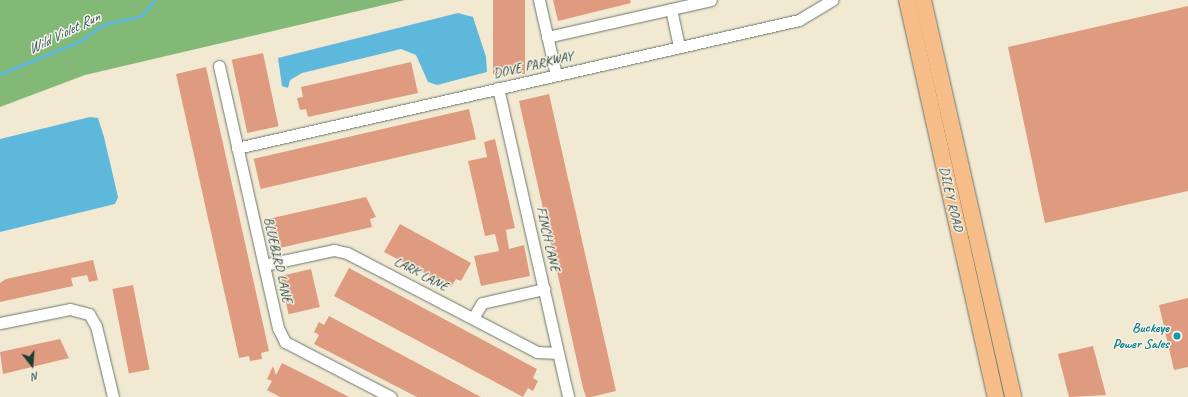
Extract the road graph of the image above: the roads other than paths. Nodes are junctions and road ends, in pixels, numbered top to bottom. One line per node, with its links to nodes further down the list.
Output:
1 (539, 0): 7 (street)
2 (711, 0): 6 (street)
3 (832, 0): 8 (street, DOVE PARKWAY)
4 (906, 0): 21 (highway, DILEY ROAD)
5 (923, 0): 22 (highway, DILEY ROAD)
6 (670, 9): 7 (street); 8 (street)
7 (547, 37): 10 (street)
8 (679, 47): 10 (street, DOVE PARKWAY)
9 (219, 66): 12 (street, BLUEBIRD LANE)
10 (556, 75): 11 (street, DOVE PARKWAY)
11 (498, 88): 12 (street, DOVE PARKWAY); 14 (street, FINCH LANE)
12 (238, 148): 13 (street, BLUEBIRD LANE)
13 (264, 265): 15 (street, LARK LANE); 19 (street, BLUEBIRD LANE)
14 (544, 289): 15 (street); 17 (street, FINCH LANE)
15 (472, 318): 17 (street, LARK LANE)
16 (0, 323): 18 (street)
17 (558, 353): 20 (street, FINCH LANE)
18 (113, 397)
19 (391, 397)
20 (568, 397)
21 (996, 397)
22 (1012, 397)

